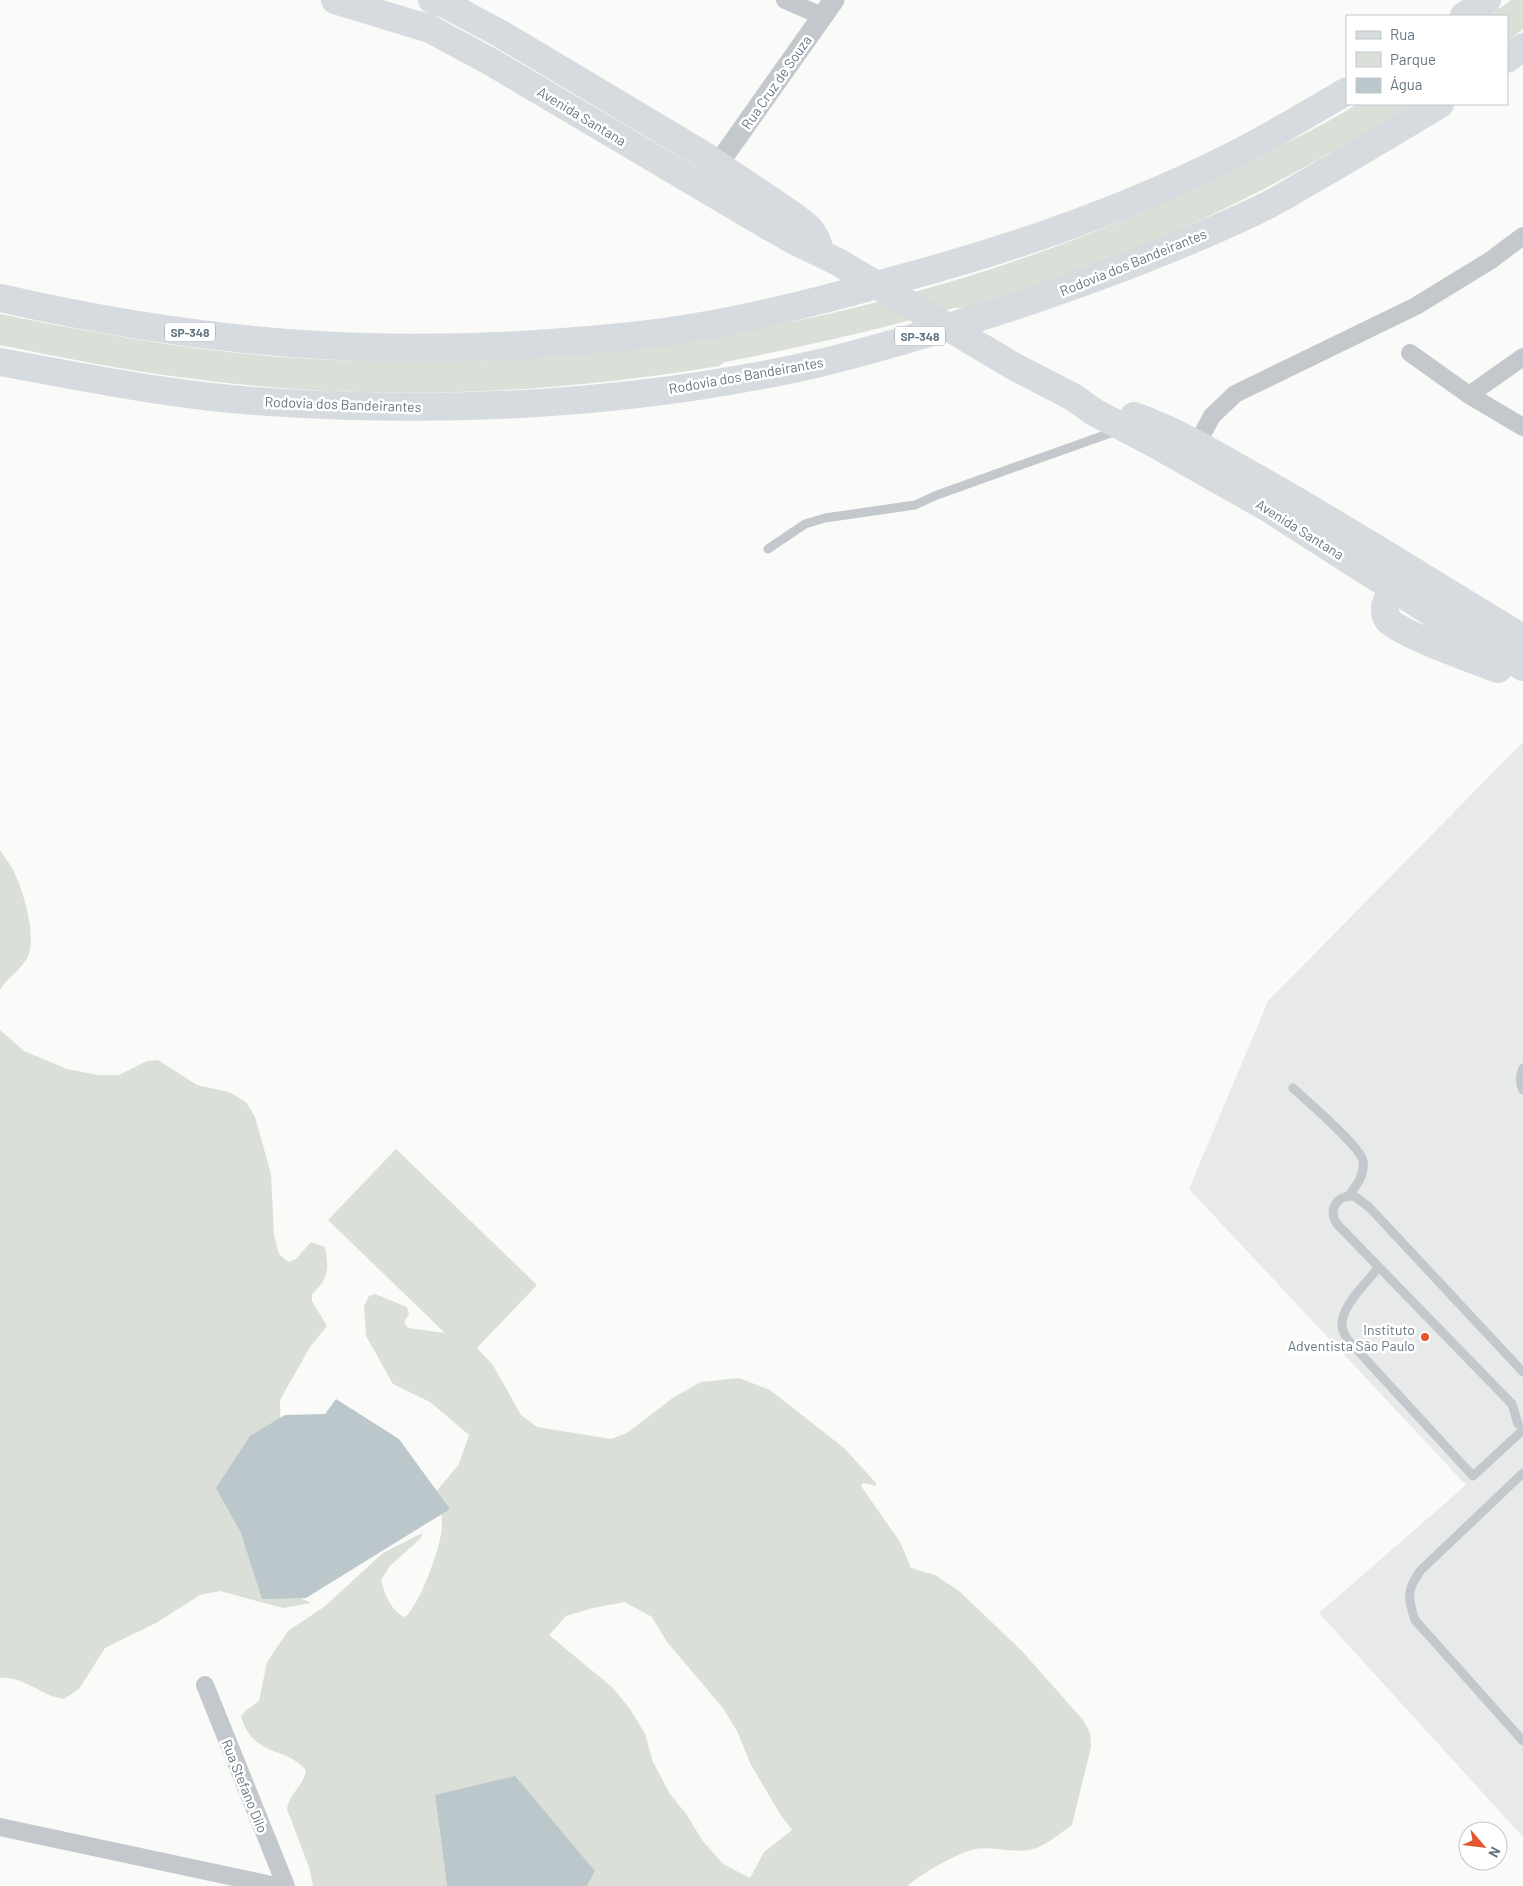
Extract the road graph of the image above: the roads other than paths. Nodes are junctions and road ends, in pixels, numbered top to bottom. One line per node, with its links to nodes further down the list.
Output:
1 (335, 0): 13 (main road, Avenida Santana)
2 (432, 0): 11 (main road, Avenida Santana)
3 (785, 0): 5 (street)
4 (1487, 0): 6 (main road)
5 (828, 8): 11 (street, Rua Cruz de Souza)
6 (1465, 15)
7 (1523, 47): 8 (main road)
8 (1508, 58)
9 (1346, 93): 14 (main road, SP-348)
10 (1438, 105): 17 (main road, Rodovia dos Bandeirantes / SP-348)
11 (718, 164): 13 (main road, Avenida Santana)
12 (1523, 236): 22 (street)
13 (830, 257): 19 (main road, Avenida Santana)
14 (0, 298)
15 (1410, 353): 18 (street)
16 (1523, 357): 18 (street)
17 (0, 362)
18 (1469, 394): 20 (street)
19 (1073, 397): 21 (main road, Avenida Santana); 22 (main road, Avenida Santana)
20 (1523, 426)
21 (1124, 428): 23 (lane); 25 (main road, Avenida Santana)
22 (1197, 444): 24 (main road, Avenida Santana)
23 (768, 549)
24 (1430, 582): 25 (main road); 26 (main road, Avenida Santana)
25 (1396, 590): 27 (main road, Avenida Santana); 28 (main road)
26 (1523, 638)
27 (1523, 667)
28 (1523, 678)
29 (1523, 1068): 31 (lane)
30 (1293, 1088): 32 (lane)
31 (1523, 1090)
32 (1348, 1196): 33 (lane); 34 (lane)
33 (1379, 1267): 35 (lane); 35 (lane)
34 (1523, 1372)
35 (1522, 1424)
36 (1523, 1473): 38 (lane)
37 (205, 1685): 41 (street, Rua Stefano Dilo)
38 (1523, 1741)
39 (0, 1827): 40 (street)
40 (276, 1886)
41 (286, 1886)

